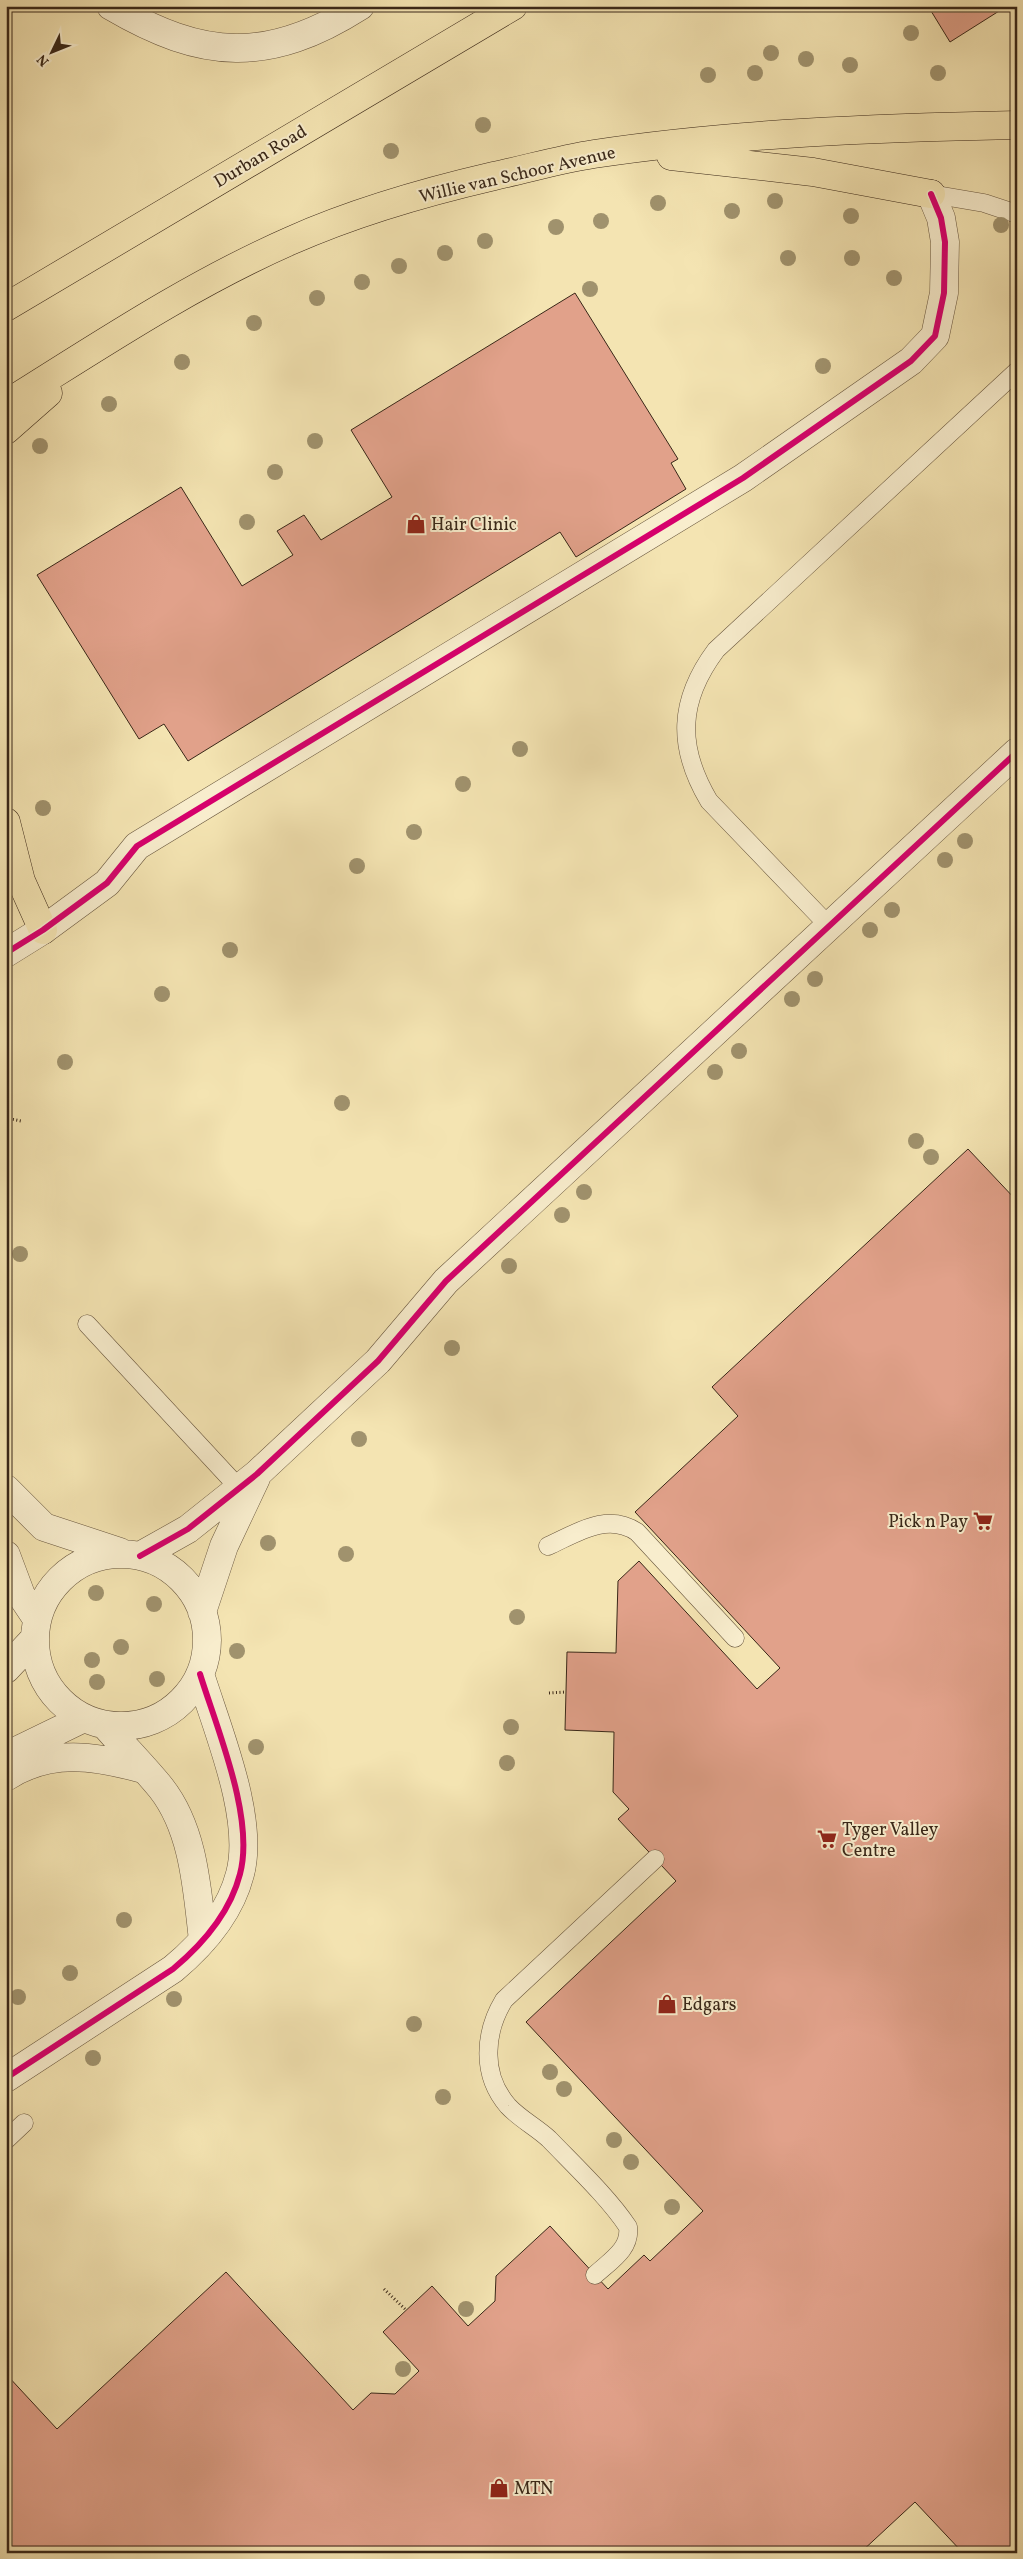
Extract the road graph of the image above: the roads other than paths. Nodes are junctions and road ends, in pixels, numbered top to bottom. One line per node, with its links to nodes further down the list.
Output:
1 (111, 6): 2 (street)
2 (360, 6)
3 (513, 6): 8 (main road, Durban Road)
4 (1017, 124): 5 (main road, Willie van Schoor Avenue)
5 (591, 154): 6 (main road); 9 (main road, Willie van Schoor Avenue)
6 (931, 194): 7 (lane); 16 (street)
7 (1017, 214)
8 (6, 306)
9 (109, 339): 11 (main road); 12 (main road)
10 (1017, 371): 15 (lane)
11 (6, 404)
12 (6, 430)
13 (1017, 752): 15 (street)
14 (6, 822): 16 (main road)
15 (829, 926): 19 (street)
16 (43, 930): 17 (street)
17 (6, 953)
18 (87, 1324): 19 (lane)
19 (248, 1481): 23 (street); 24 (street)
20 (6, 1489): 23 (street)
21 (548, 1546): 26 (lane)
22 (6, 1555): 25 (street)
23 (132, 1555): 24 (street); 25 (street)
24 (202, 1612): 28 (street)
25 (36, 1629): 27 (street); 29 (street)
26 (735, 1638)
27 (6, 1669)
28 (200, 1674): 29 (street); 34 (street)
29 (94, 1721): 30 (street); 31 (street)
30 (6, 1756)
31 (143, 1769): 32 (street); 34 (street)
32 (6, 1776)
33 (655, 1859): 38 (lane)
34 (203, 1940): 35 (street)
35 (6, 2078)
36 (24, 2124): 37 (lane)
37 (6, 2140)
38 (595, 2274)

